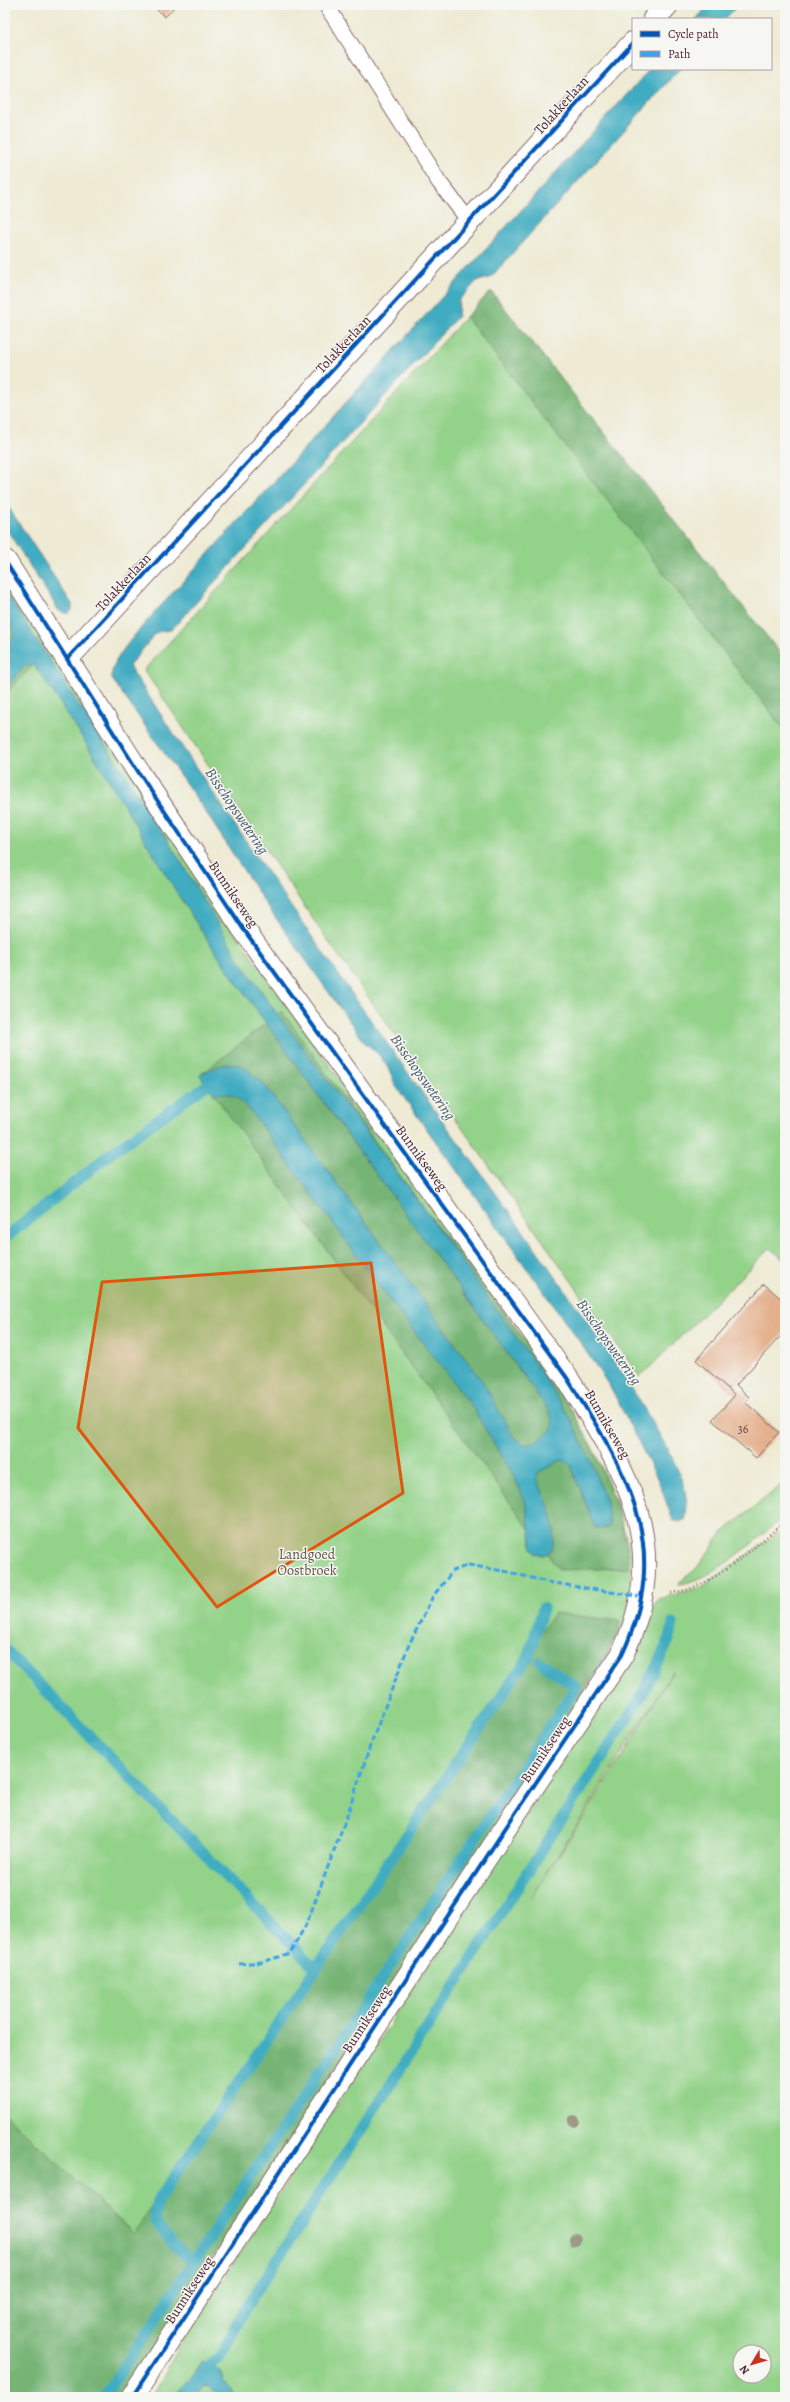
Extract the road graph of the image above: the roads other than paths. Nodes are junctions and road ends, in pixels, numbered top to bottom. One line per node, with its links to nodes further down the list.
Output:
1 (326, 5): 5 (lane)
2 (667, 5): 3 (street)
3 (655, 18)
4 (632, 44): 5 (street, Tolakkerlaan)
5 (470, 222): 7 (street, Tolakkerlaan)
6 (5, 561): 7 (street, Bunnikseweg)
7 (67, 659): 8 (street, Bunnikseweg)
8 (132, 2397)

